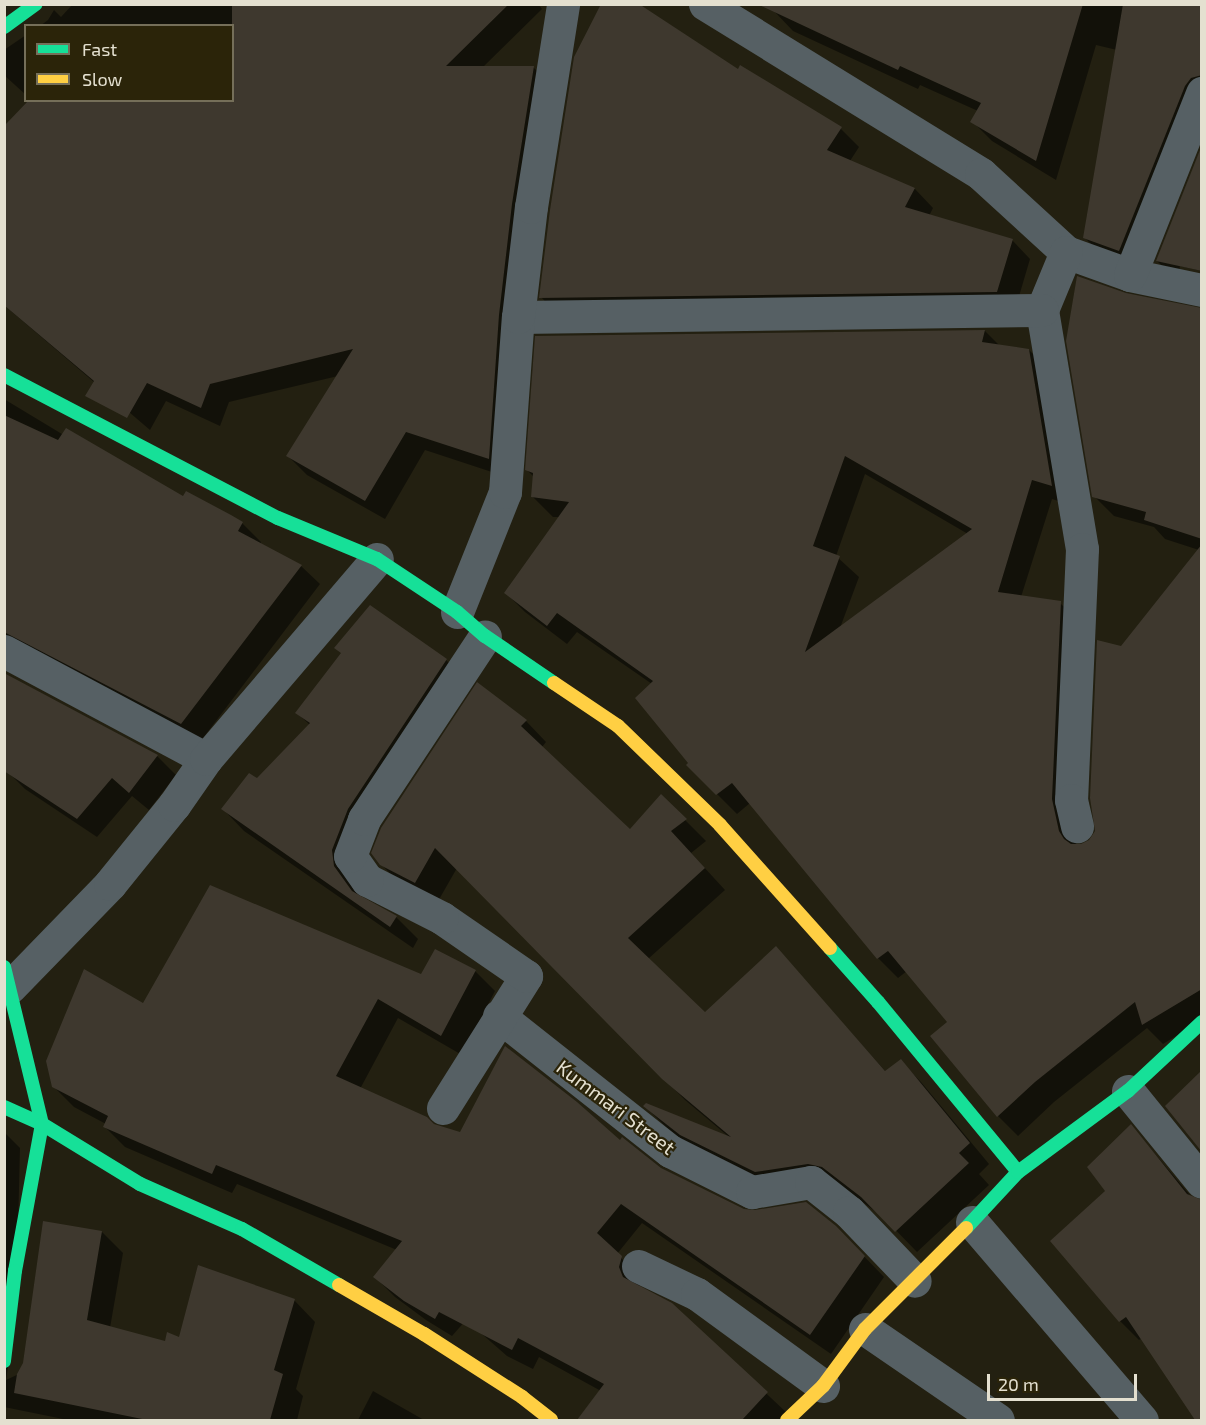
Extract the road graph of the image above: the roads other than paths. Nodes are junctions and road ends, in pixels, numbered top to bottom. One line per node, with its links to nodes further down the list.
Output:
1 (36, 4): 4 (street)
2 (563, 4): 10 (street)
3 (705, 4): 6 (street)
4 (4, 27)
5 (1202, 93): 7 (street)
6 (1066, 252): 7 (street); 9 (street)
7 (1131, 275): 8 (street)
8 (1202, 290)
9 (1042, 310): 10 (street); 17 (street)
10 (518, 317): 13 (street)
11 (4, 375): 12 (street)
12 (377, 559): 13 (street); 16 (street)
13 (457, 612): 14 (street)
14 (485, 636): 19 (street); 25 (street)
15 (4, 651): 16 (street)
16 (206, 759): 18 (street)
17 (1077, 826)
18 (7, 977): 24 (street)
19 (499, 1016): 23 (street); 29 (street, Kummari Street)
20 (1202, 1022): 21 (street)
21 (1128, 1091): 25 (street); 26 (street)
22 (4, 1107): 24 (street)
23 (443, 1108)
24 (42, 1124): 31 (street); 33 (street)
25 (1018, 1172): 27 (street)
26 (1202, 1182)
27 (972, 1222): 29 (street); 36 (street)
28 (638, 1266): 32 (street)
29 (915, 1281): 30 (street)
30 (865, 1329): 32 (street); 35 (street)
31 (4, 1361)
32 (823, 1386): 34 (street)
33 (551, 1420)
34 (787, 1420)
35 (998, 1420)
36 (1142, 1420)

